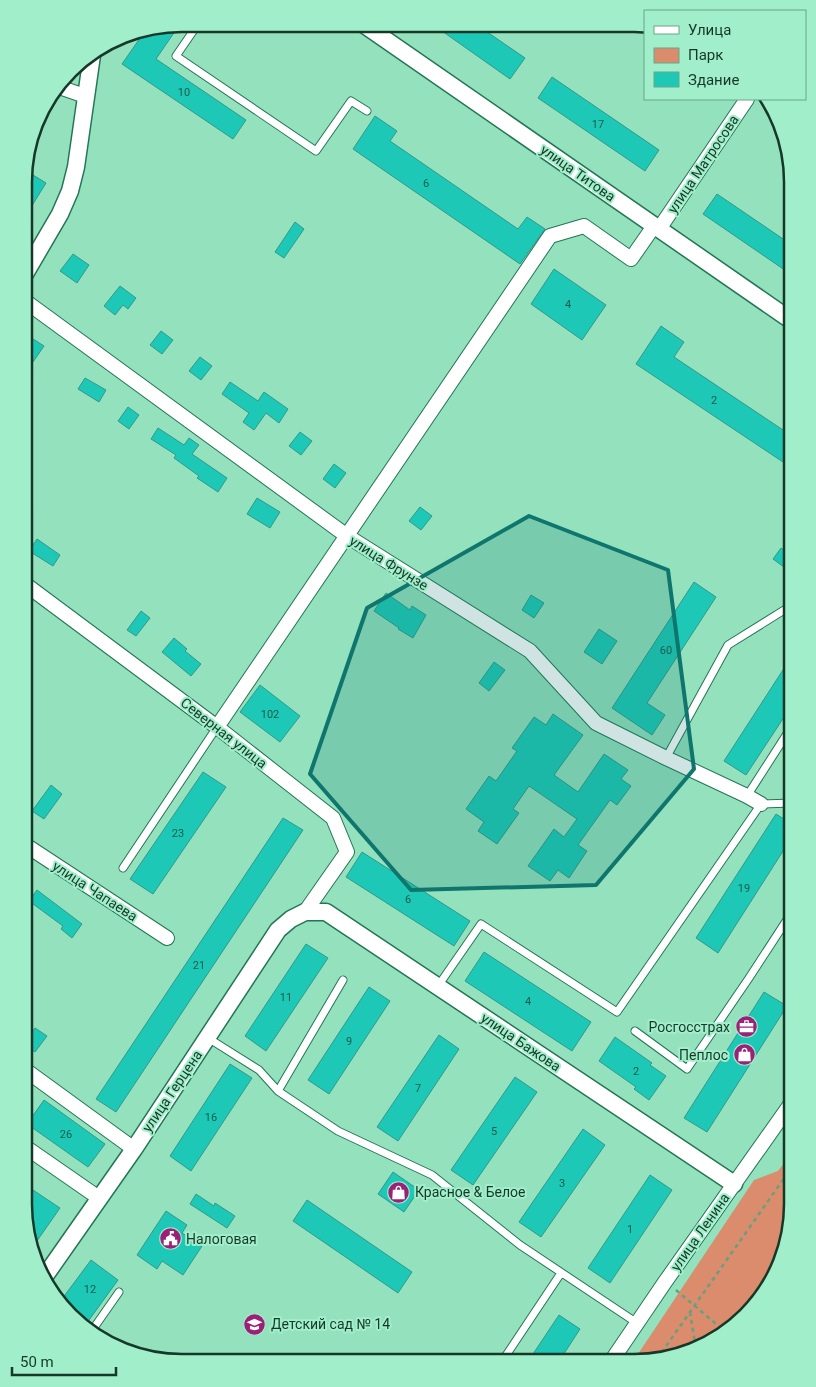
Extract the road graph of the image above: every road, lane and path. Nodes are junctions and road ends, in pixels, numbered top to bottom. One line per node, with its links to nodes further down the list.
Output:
1 (192, 32): 7 (lane)
2 (374, 32): 8 (street, улица Титова)
3 (90, 65): 5 (street)
4 (66, 89): 5 (street)
5 (85, 96): 9 (street)
6 (746, 100): 8 (street, улица Матросова)
7 (368, 111)
8 (656, 228): 11 (street, улица Титова); 12 (street, улица Матросова)
9 (32, 262)
10 (32, 306): 12 (street, улица Фрунзе)
11 (784, 315)
12 (347, 536): 15 (street); 17 (street, улица Фрунзе)
13 (32, 590): 15 (street, Северная улица)
14 (784, 611): 17 (lane)
15 (217, 727): 22 (lane); 23 (street, Северная улица)
16 (783, 739): 18 (lane)
17 (666, 758): 18 (street, улица Фрунзе)
18 (747, 796): 20 (street, улица Фрунзе)
19 (783, 803): 20 (lane)
20 (761, 804): 27 (lane)
21 (32, 849): 25 (street, улица Чапаева)
22 (123, 868)
23 (305, 912): 27 (street, улица Бажова); 29 (street, улица Герцена)
24 (783, 925): 28 (lane)
25 (166, 938)
26 (343, 980): 31 (lane)
27 (438, 986): 36 (street, улица Бажова)
28 (634, 1031)
29 (208, 1037): 31 (lane); 33 (street, улица Герцена)
30 (32, 1075): 33 (street)
31 (278, 1091): 39 (lane)
32 (783, 1115): 36 (street, улица Ленина)
33 (134, 1149): 37 (street, улица Герцена)
34 (32, 1152): 37 (street)
35 (783, 1180): 42 (path)
36 (734, 1184): 40 (street, улица Ленина)
37 (99, 1198): 38 (street, улица Герцена)
38 (48, 1270)
39 (561, 1273): 44 (lane); 49 (lane)
40 (665, 1282): 42 (path); 44 (street, улица Ленина)
41 (120, 1292): 45 (lane)
42 (694, 1306): 43 (path); 46 (path)
43 (690, 1312): 47 (path); 48 (path)
44 (637, 1324): 50 (street, улица Ленина)
45 (95, 1326)
46 (719, 1327)
47 (695, 1341)
48 (662, 1352)
49 (506, 1354)
50 (616, 1354)

